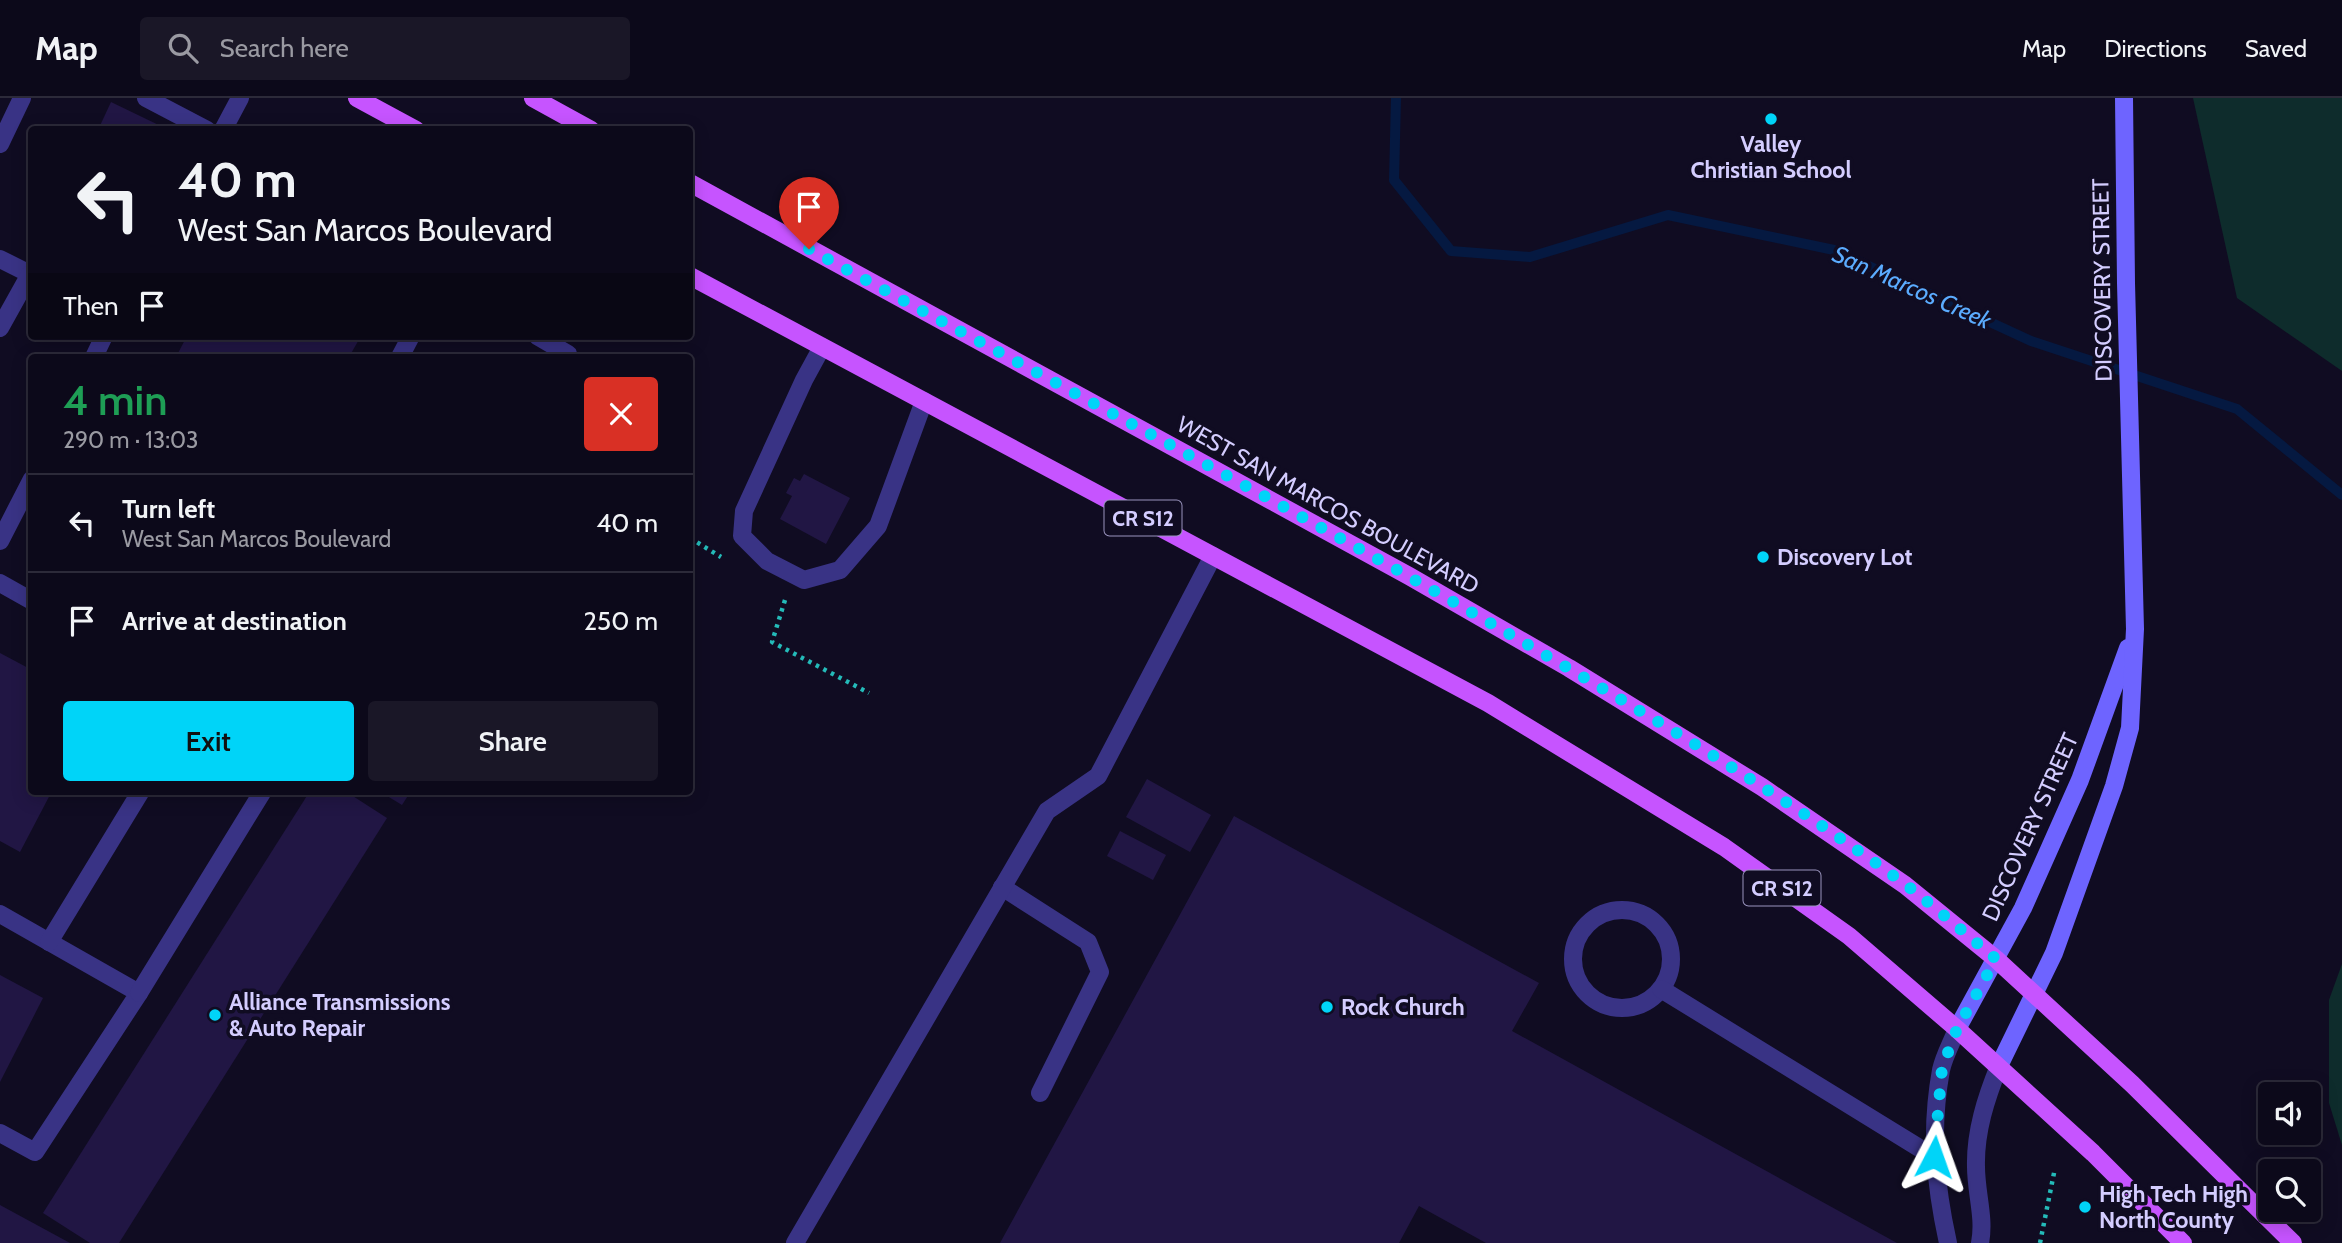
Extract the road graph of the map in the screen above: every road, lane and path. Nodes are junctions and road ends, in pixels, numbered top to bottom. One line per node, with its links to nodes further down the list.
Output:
1 (22, 98): 11 (street)
2 (146, 98): 7 (street)
3 (240, 98): 8 (street)
4 (356, 98): 9 (main road)
5 (533, 98): 10 (main road)
6 (2124, 98): 30 (main road, DISCOVERY STREET)
7 (199, 126)
8 (225, 126)
9 (408, 126)
10 (584, 126)
11 (0, 144)
12 (693, 185): 37 (main road, WEST SAN MARCOS BOULEVARD)
13 (0, 259): 14 (street)
14 (28, 273)
15 (693, 278): 19 (main road, CR S12)
16 (28, 280): 17 (street)
17 (1, 323)
18 (544, 340): 20 (street)
19 (822, 346): 21 (main road, CR S12); 21 (street)
20 (568, 354)
21 (925, 401): 25 (main road, CR S12)
22 (28, 487): 24 (street)
23 (693, 540): 26 (path)
24 (0, 541)
25 (1213, 555): 34 (street); 41 (main road, CR S12)
26 (722, 558)
27 (0, 583): 29 (street)
28 (786, 598): 31 (path)
29 (28, 599)
30 (2135, 629): 37 (main road, DISCOVERY STREET); 40 (main road, DISCOVERY STREET)
31 (869, 693)
32 (139, 795): 36 (street)
33 (261, 795): 39 (street)
34 (1002, 887): 43 (street); 47 (street)
35 (0, 914): 36 (street)
36 (49, 942): 39 (street)
37 (1996, 959): 40 (main road, WEST SAN MARCOS BOULEVARD); 41 (main road, DISCOVERY STREET)
38 (1661, 989): 38 (street); 45 (street)
39 (139, 993): 44 (street)
40 (2035, 993): 42 (main road, DISCOVERY STREET); 52 (main road, WEST SAN MARCOS BOULEVARD)
41 (1957, 1029): 42 (main road, CR S12); 45 (street, DISCOVERY STREET)
42 (1999, 1066): 49 (street, DISCOVERY STREET); 51 (main road, CR S12)
43 (1040, 1093)
44 (0, 1133)
45 (1934, 1157): 48 (street, DISCOVERY STREET)
46 (2055, 1168): 50 (path)
47 (795, 1243)
48 (1948, 1243)
49 (1980, 1243)
50 (2040, 1243)
51 (2183, 1243)
52 (2293, 1243)

